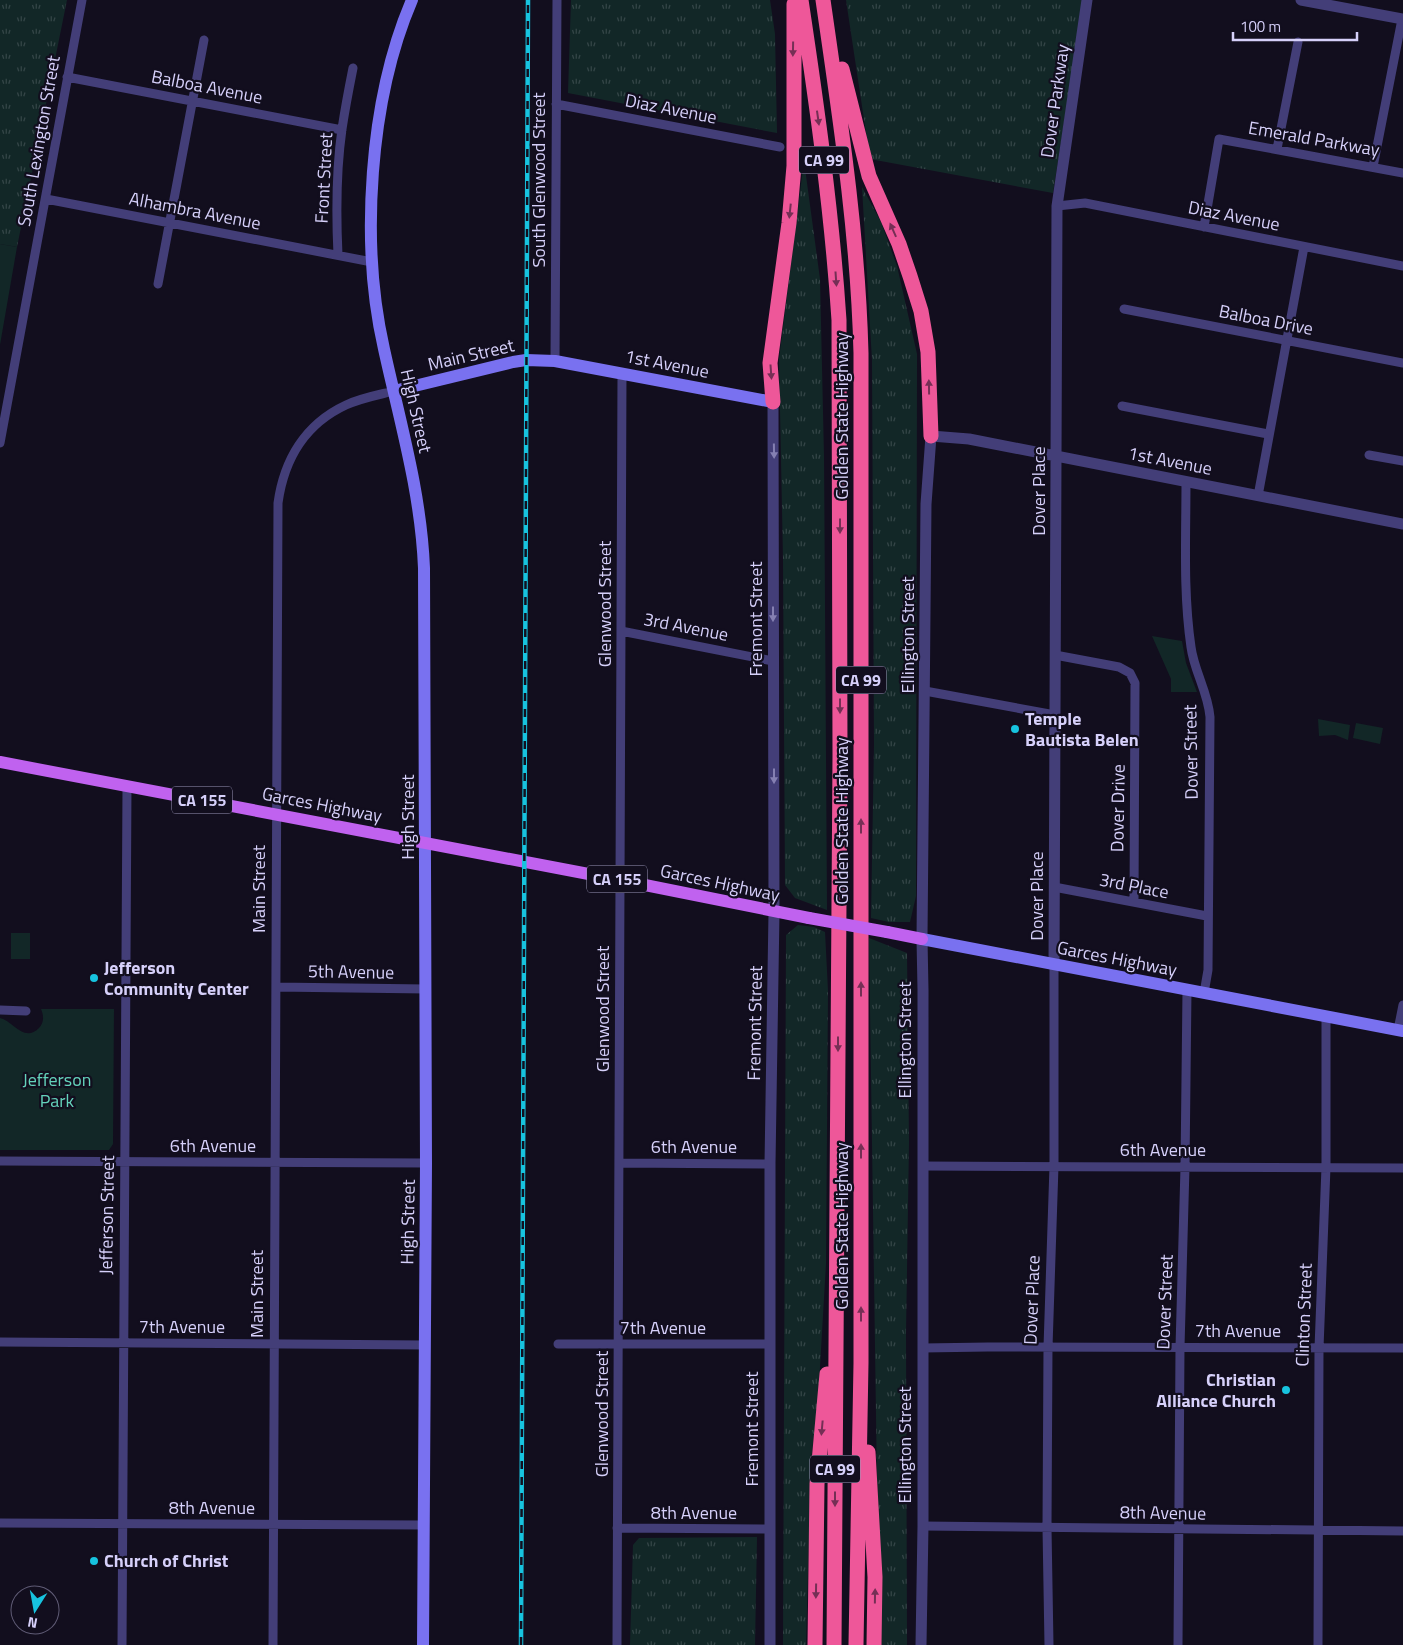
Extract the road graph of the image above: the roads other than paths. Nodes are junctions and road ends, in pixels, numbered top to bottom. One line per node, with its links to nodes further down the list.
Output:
1 (82, 0): 13 (street, South Lexington Street)
2 (412, 0): 27 (main road, High Street)
3 (557, 0): 15 (street, South Glenwood Street)
4 (794, 0): 36 (highway, one-way to 36)
5 (801, 0): 83 (highway, Golden State Highway / CA 99, one-way to 83)
6 (824, 0): 39 (highway, one-way to 6); 96 (highway, Golden State Highway / CA 99, one-way to 6)
7 (1087, 0): 22 (street, Dover Parkway)
8 (1302, 0): 9 (street)
9 (1402, 19): 19 (street)
10 (204, 40): 14 (street)
11 (1298, 42): 18 (street)
12 (352, 68): 16 (street, Front Street)
13 (67, 77): 14 (street, Balboa Avenue); 21 (street, South Lexington Street)
14 (192, 101): 16 (street, Balboa Avenue); 23 (street)
15 (556, 104): 17 (street, Diaz Avenue); 32 (street, South Glenwood Street)
16 (342, 130): 26 (street, Front Street)
17 (780, 147)
18 (1277, 149): 19 (street, Emerald Parkway); 24 (street, Emerald Parkway)
19 (1373, 166): 20 (street, Emerald Parkway)
20 (1403, 172)
21 (46, 199): 23 (street, Alhambra Avenue); 40 (street, South Lexington Street)
22 (1058, 206): 24 (street, Diaz Avenue); 42 (street, Dover Place)
23 (170, 223): 26 (street, Alhambra Avenue); 29 (street)
24 (1204, 227): 25 (street, Diaz Avenue)
25 (1304, 247): 28 (street, Diaz Avenue); 31 (street)
26 (338, 255): 27 (street)
27 (372, 262): 35 (main road, High Street)
28 (1403, 266)
29 (158, 284)
30 (1124, 309): 31 (street, Balboa Drive)
31 (1286, 340): 33 (street, Balboa Drive); 38 (street)
32 (555, 361): 34 (main road, 1st Avenue); 35 (main road, Main Street)
33 (1403, 363)
34 (622, 374): 36 (main road, 1st Avenue); 47 (street, Glenwood Street)
35 (394, 392): 54 (street, Main Street); 55 (main road, High Street)
36 (773, 402): 49 (street, Fremont Street, one-way to 49)
37 (1122, 406): 38 (street)
38 (1268, 434): 45 (street)
39 (931, 436): 42 (street, 1st Avenue); 50 (street, Ellington Street)
40 (0, 443)
41 (1368, 455): 43 (street)
42 (1056, 457): 44 (street, 1st Avenue); 48 (street, Dover Place)
43 (1403, 461)
44 (1186, 482): 45 (street, 1st Avenue); 60 (street, Dover Street)
45 (1258, 496): 46 (street, 1st Avenue)
46 (1403, 524)
47 (621, 631): 49 (street, 3rd Avenue); 56 (street, Glenwood Street)
48 (1056, 655): 51 (street, Dover Place); 58 (street, Dover Drive)
49 (773, 661): 59 (street, Fremont Street, one-way to 59)
50 (925, 691): 51 (street); 61 (street, Ellington Street)
51 (1055, 716): 57 (street, Dover Place)
52 (0, 762): 53 (main road, Garces Highway / CA 155)
53 (127, 786): 54 (main road, Garces Highway / CA 155); 73 (street, Jefferson Street)
54 (277, 814): 55 (main road, Garces Highway / CA 155); 63 (street, Main Street)
55 (425, 843): 56 (main road, Garces Highway / CA 155); 64 (main road, High Street)
56 (620, 880): 59 (main road, Garces Highway / CA 155); 76 (street, Glenwood Street)
57 (1054, 886): 58 (street, 3rd Place); 62 (street, Dover Place)
58 (1134, 902): 60 (street, 3rd Place)
59 (774, 912): 61 (main road, Garces Highway / CA 155, bridge); 77 (street, Fremont Street)
60 (1207, 916): 66 (street, Dover Street)
61 (922, 939): 62 (main road, Garces Highway); 78 (street, Ellington Street)
62 (1054, 964): 65 (main road, Garces Highway); 79 (street, Dover Place)
63 (276, 987): 64 (street, 5th Avenue); 74 (street, Main Street)
64 (426, 989): 75 (main road, High Street)
65 (1187, 990): 66 (main road, Garces Highway); 80 (street, Dover Street)
66 (1204, 993): 70 (main road, Garces Highway)
67 (1403, 1004): 71 (street)
68 (0, 1010): 69 (street)
69 (26, 1011)
70 (1326, 1017): 71 (main road, Garces Highway); 81 (street, Clinton Street)
71 (1401, 1031)
72 (0, 1161): 73 (street, 6th Avenue)
73 (124, 1162): 74 (street, 6th Avenue); 85 (street, Jefferson Street)
74 (275, 1163): 75 (street, 6th Avenue); 86 (street, Main Street)
75 (426, 1163): 90 (main road, High Street)
76 (619, 1163): 77 (street, 6th Avenue); 88 (street, Glenwood Street)
77 (770, 1164): 89 (street, Fremont Street)
78 (923, 1166): 79 (street, 6th Avenue); 93 (street, Ellington Street)
79 (1054, 1166): 80 (street, 6th Avenue); 91 (street, Dover Place)
80 (1185, 1167): 81 (street, 6th Avenue); 92 (street, Dover Street)
81 (1326, 1167): 82 (street, 6th Avenue); 94 (street, Clinton Street)
82 (1403, 1168)
83 (836, 1293): 113 (highway, one-way to 113); 114 (highway, Golden State Highway / CA 99, one-way to 114)
84 (0, 1342): 85 (street, 7th Avenue)
85 (123, 1343): 86 (street, 7th Avenue); 98 (street, Jefferson Street)
86 (274, 1344): 90 (street, 7th Avenue); 99 (street, Main Street)
87 (558, 1344): 88 (street, 7th Avenue)
88 (618, 1344): 89 (street, 7th Avenue); 102 (street, Glenwood Street)
89 (769, 1344): 104 (street, Fremont Street)
90 (425, 1345): 100 (main road, High Street)
91 (1048, 1347): 92 (street, 7th Avenue); 93 (street, 7th Avenue); 103 (street, Dover Place)
92 (1180, 1347): 94 (street, 7th Avenue); 105 (street, Dover Street)
93 (923, 1348): 101 (street, Ellington Street)
94 (1319, 1348): 95 (street, 7th Avenue); 106 (street, Clinton Street)
95 (1403, 1348)
96 (861, 1363): 115 (highway, Golden State Highway / CA 99); 116 (highway, one-way to 96)
97 (0, 1523): 98 (street, 8th Avenue)
98 (122, 1524): 99 (street, 8th Avenue); 108 (street, Jefferson Street)
99 (273, 1525): 100 (street, 8th Avenue); 109 (street, Main Street)
100 (423, 1526): 110 (main road, High Street)
101 (923, 1526): 103 (street, 8th Avenue); 117 (street, Ellington Street)
102 (617, 1528): 104 (street, 8th Avenue); 111 (street, Glenwood Street)
103 (1047, 1528): 105 (street, 8th Avenue); 118 (street, Dover Place)
104 (770, 1529): 112 (street, Fremont Street)
105 (1179, 1529): 106 (street, 8th Avenue); 119 (street, Dover Street)
106 (1318, 1530): 107 (street, 8th Avenue); 120 (street, Clinton Street)
107 (1403, 1531)
108 (122, 1645)
109 (273, 1645)
110 (423, 1645)
111 (617, 1645)
112 (770, 1645)
113 (815, 1645)
114 (834, 1645)
115 (856, 1645)
116 (874, 1645)
117 (921, 1645)
118 (1049, 1645)
119 (1178, 1645)
120 (1318, 1645)

